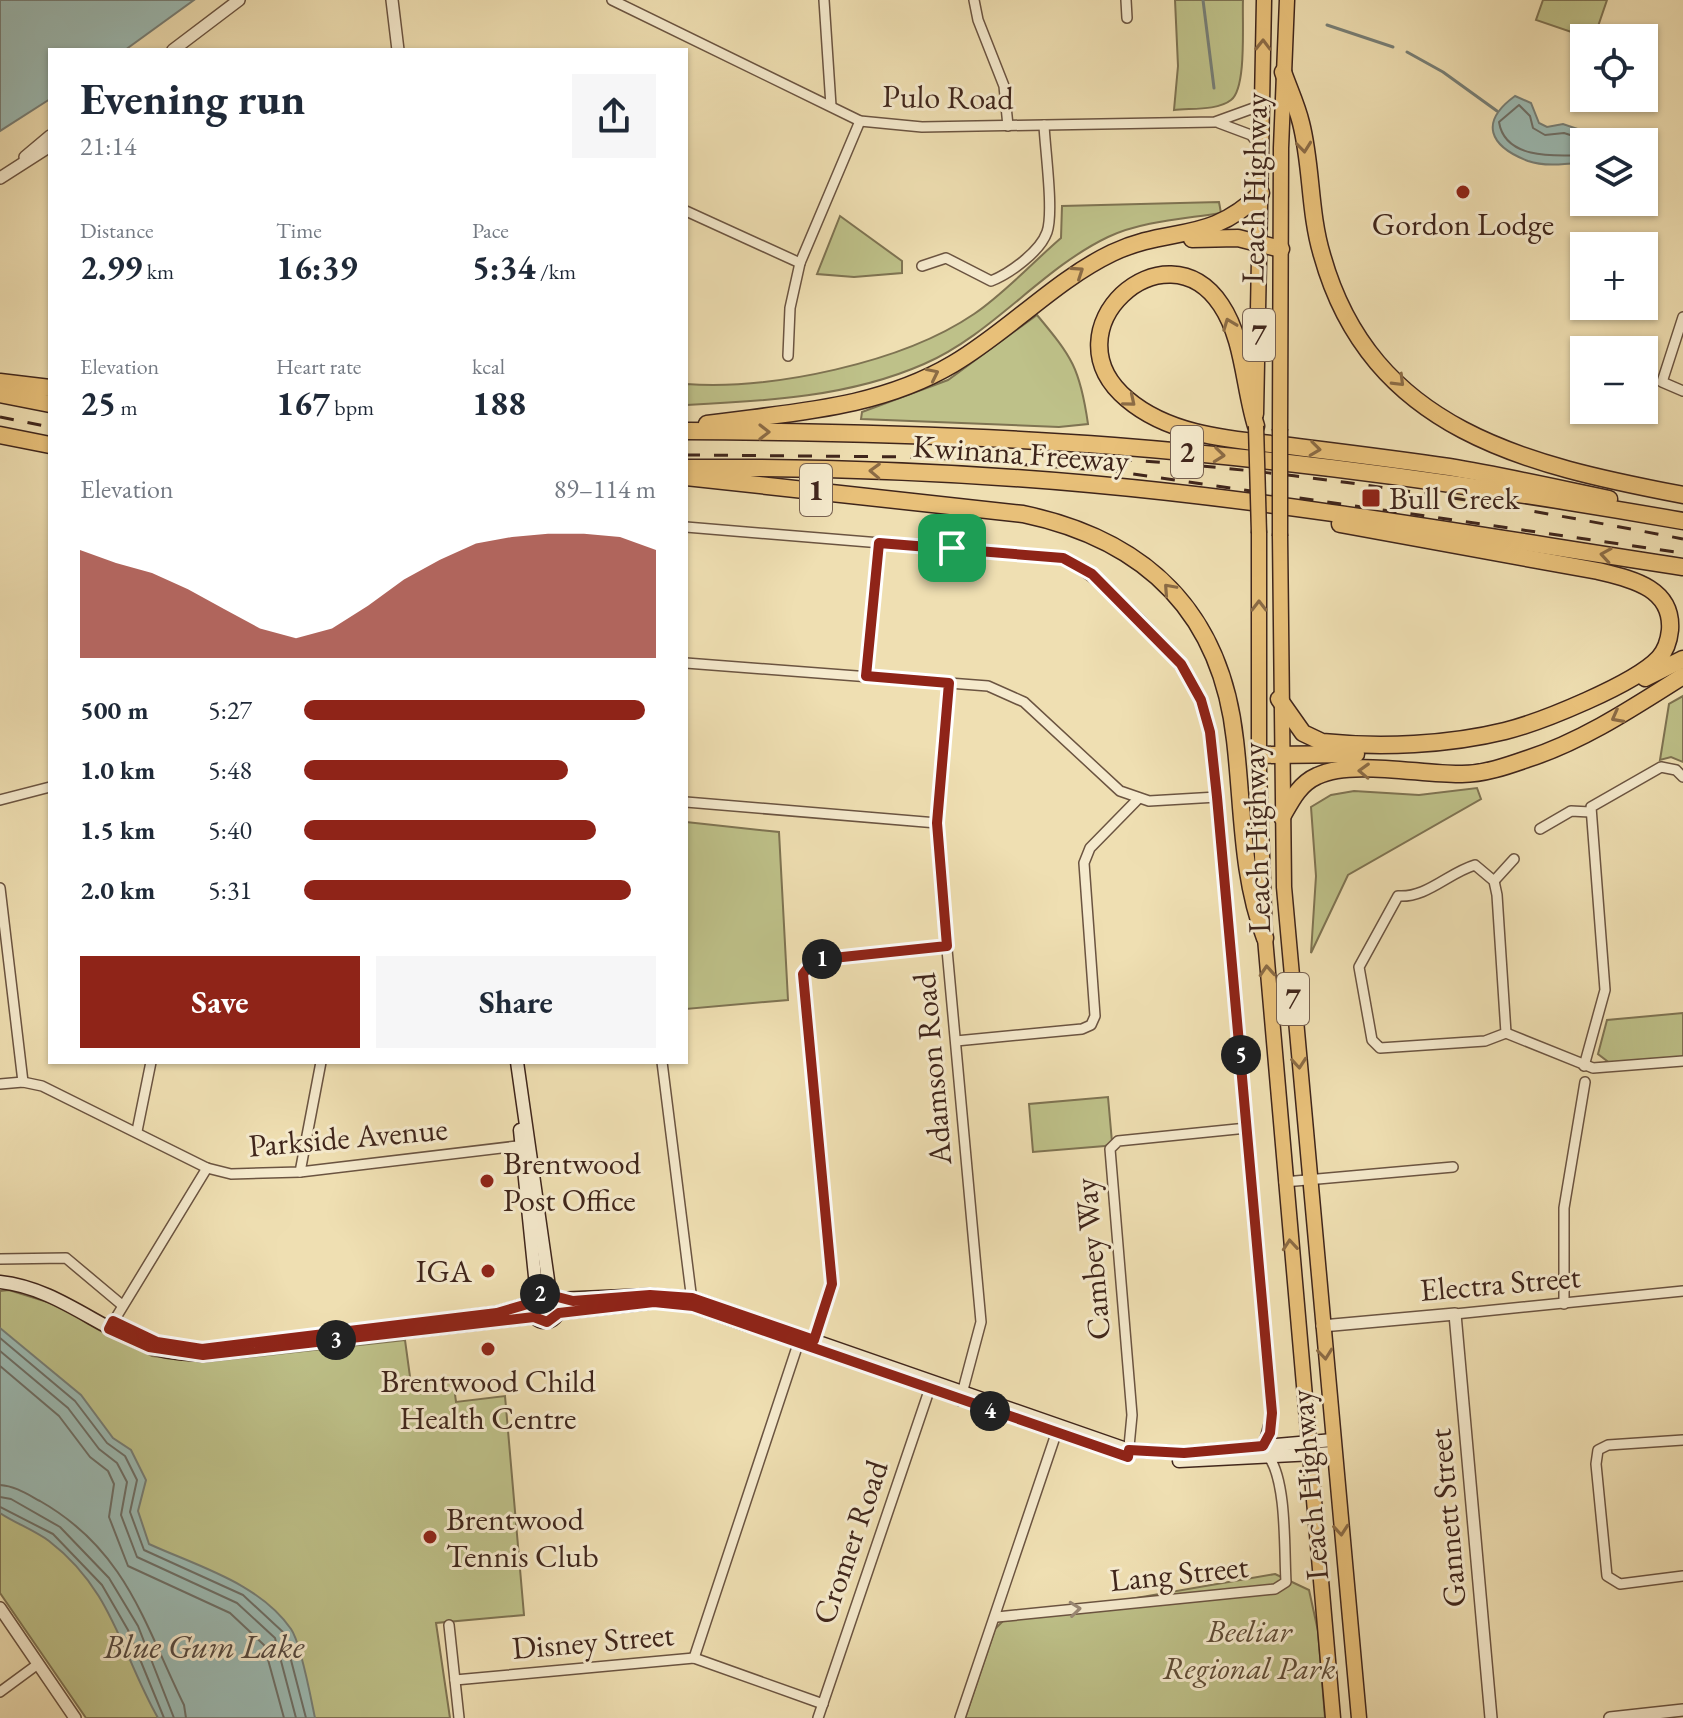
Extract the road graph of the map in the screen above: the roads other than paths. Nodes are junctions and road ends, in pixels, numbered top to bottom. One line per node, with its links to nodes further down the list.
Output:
1 (239, 0): 10 (street)
2 (392, 0): 11 (street)
3 (824, 0): 14 (street)
4 (974, 0): 18 (street)
5 (1126, 0): 9 (street)
6 (1264, 0): 13 (highway, Leach Highway / 7, one-way to 6)
7 (1287, 0): 12 (highway, Leach Highway / 7)
8 (617, 1): 14 (street, Pulo Road)
9 (1127, 18)
10 (176, 48)
11 (398, 48)
12 (1283, 72): 27 (highway, Leach Highway / 7); 46 (highway, one-way to 46)
13 (1262, 105): 16 (street, Pulo Road); 21 (highway, Leach Highway / 7)
14 (831, 106): 15 (street, Pulo Road)
15 (860, 121): 18 (street, Pulo Road); 28 (street)
16 (1215, 122): 17 (street, Pulo Road); 21 (street, Pulo Road)
17 (1044, 125): 18 (street, Pulo Road); 29 (street)
18 (1008, 126)
19 (48, 138): 22 (street)
20 (48, 147): 22 (street)
21 (1261, 147): 23 (highway, Leach Highway / 7)
22 (5, 175)
23 (1261, 193): 25 (highway); 26 (highway, Leach Highway / 7)
24 (688, 212): 28 (street)
25 (1156, 239): 26 (highway); 38 (highway, one-way to 25)
26 (1261, 243): 27 (highway); 37 (highway, Leach Highway / 7)
27 (1281, 249): 60 (highway, Leach Highway / 7, bridge)
28 (800, 263): 31 (street)
29 (922, 266)
30 (1683, 317): 34 (street)
31 (788, 356)
32 (0, 382): 33 (highway)
33 (48, 388)
34 (1683, 391)
35 (0, 394): 36 (highway)
36 (48, 404)
37 (1256, 426): 48 (highway, one-way to 48); 61 (highway, Leach Highway / 7, one-way to 37, bridge)
38 (688, 429)
39 (688, 429): 49 (highway, Kwinana Freeway / 2, one-way to 49)
40 (0, 435): 42 (highway)
41 (0, 443): 43 (highway)
42 (48, 445)
43 (48, 452)
44 (688, 468): 47 (highway, Kwinana Freeway / 2, one-way to 44)
45 (688, 477): 76 (highway, 1, one-way to 45)
46 (1683, 495)
47 (1233, 500): 52 (highway, Kwinana Freeway / 2, one-way to 47); 55 (highway)
48 (1683, 514)
49 (1683, 521)
50 (688, 527): 51 (street)
51 (879, 543): 56 (street); 65 (street)
52 (1683, 567)
53 (1683, 659): 55 (highway)
54 (688, 663): 56 (street)
55 (1652, 669): 59 (highway)
56 (866, 676): 58 (street)
57 (1683, 676): 70 (highway, one-way to 70)
58 (949, 683): 66 (street); 71 (street, Adamson Road)
59 (1624, 684): 60 (highway); 62 (highway)
60 (1279, 699): 62 (highway, Leach Highway / 7)
61 (1259, 755): 62 (highway); 76 (highway, Leach Highway / 7)
62 (1280, 755): 70 (highway, Leach Highway / 7)
63 (1683, 777): 69 (street)
64 (48, 788): 67 (street)
65 (1217, 797): 66 (street); 89 (street)
66 (1138, 799): 79 (street)
67 (0, 800)
68 (688, 802): 71 (street)
69 (1590, 812): 72 (street); 85 (street)
70 (1282, 817): 95 (highway, Leach Highway / 7, one-way to 95)
71 (937, 823): 77 (street, Adamson Road)
72 (1540, 829)
73 (1514, 859): 74 (street)
74 (1494, 881): 78 (street); 78 (street)
75 (0, 888): 86 (street)
76 (1265, 938): 96 (highway, Leach Highway / 7, one-way to 76)
77 (947, 946): 79 (street, Adamson Road); 110 (street)
78 (1506, 1033): 85 (street)
79 (956, 1041): 112 (street, Adamson Road)
80 (1683, 1061): 85 (street)
81 (151, 1064): 90 (street)
82 (321, 1064): 94 (street)
83 (517, 1064): 91 (main road)
84 (662, 1064): 102 (street)
85 (1584, 1066)
86 (23, 1082): 88 (street, Parkside Avenue); 90 (street, Parkside Avenue)
87 (1585, 1082): 103 (street)
88 (0, 1084)
89 (1247, 1128): 117 (street); 118 (street, Cambey Way)
90 (137, 1131): 93 (street, Parkside Avenue)
91 (525, 1145): 94 (street, Parkside Avenue); 101 (main road)
92 (1453, 1167): 95 (street)
93 (207, 1168): 94 (street, Parkside Avenue); 104 (street)
94 (300, 1172)
95 (1310, 1180): 96 (street); 109 (highway, Leach Highway / 7)
96 (1284, 1182): 116 (highway, Leach Highway / 7, one-way to 96)
97 (0, 1259): 104 (street)
98 (0, 1275): 108 (main road)
99 (0, 1282): 108 (main road)
100 (1683, 1291): 103 (street, Electra Street)
101 (544, 1298): 102 (main road); 105 (main road); 107 (main road); 108 (main road)
102 (693, 1302): 105 (main road); 110 (main road)
103 (1564, 1304): 106 (street, Electra Street)
104 (122, 1305): 108 (street)
105 (559, 1313): 107 (main road)
106 (1455, 1314): 109 (street, Electra Street); 136 (street, Gannett Street)
107 (534, 1317): 108 (main road)
108 (111, 1325)
109 (1322, 1326): 115 (highway, Leach Highway / 7, one-way to 115)
110 (806, 1341): 111 (main road); 123 (street)
111 (931, 1386): 112 (main road); 127 (street, Cromer Road)
112 (962, 1397): 113 (main road)
113 (1057, 1431): 118 (main road); 121 (street)
114 (1683, 1440): 119 (street)
115 (1333, 1446): 116 (main road); 135 (highway, Leach Highway / 7, one-way to 135)
116 (1309, 1448): 117 (main road); 134 (highway, Leach Highway / 7)
117 (1266, 1452): 118 (main road); 121 (street, Lang Street, one-way to 117)
118 (1128, 1454)
119 (1683, 1576)
120 (0, 1608): 124 (street)
121 (997, 1617): 133 (street)
122 (449, 1625): 125 (street)
123 (694, 1658): 125 (street, Disney Street); 127 (street, Disney Street)
124 (38, 1664): 126 (street); 130 (street)
125 (455, 1680): 131 (street)
126 (0, 1692)
127 (823, 1704): 132 (street, Cromer Road)
128 (1683, 1710): 129 (street)
129 (1661, 1715): 137 (street)
130 (75, 1718)
131 (459, 1718)
132 (818, 1718)
133 (960, 1718)
134 (1333, 1718)
135 (1359, 1718)
136 (1491, 1718)
137 (1610, 1718)

